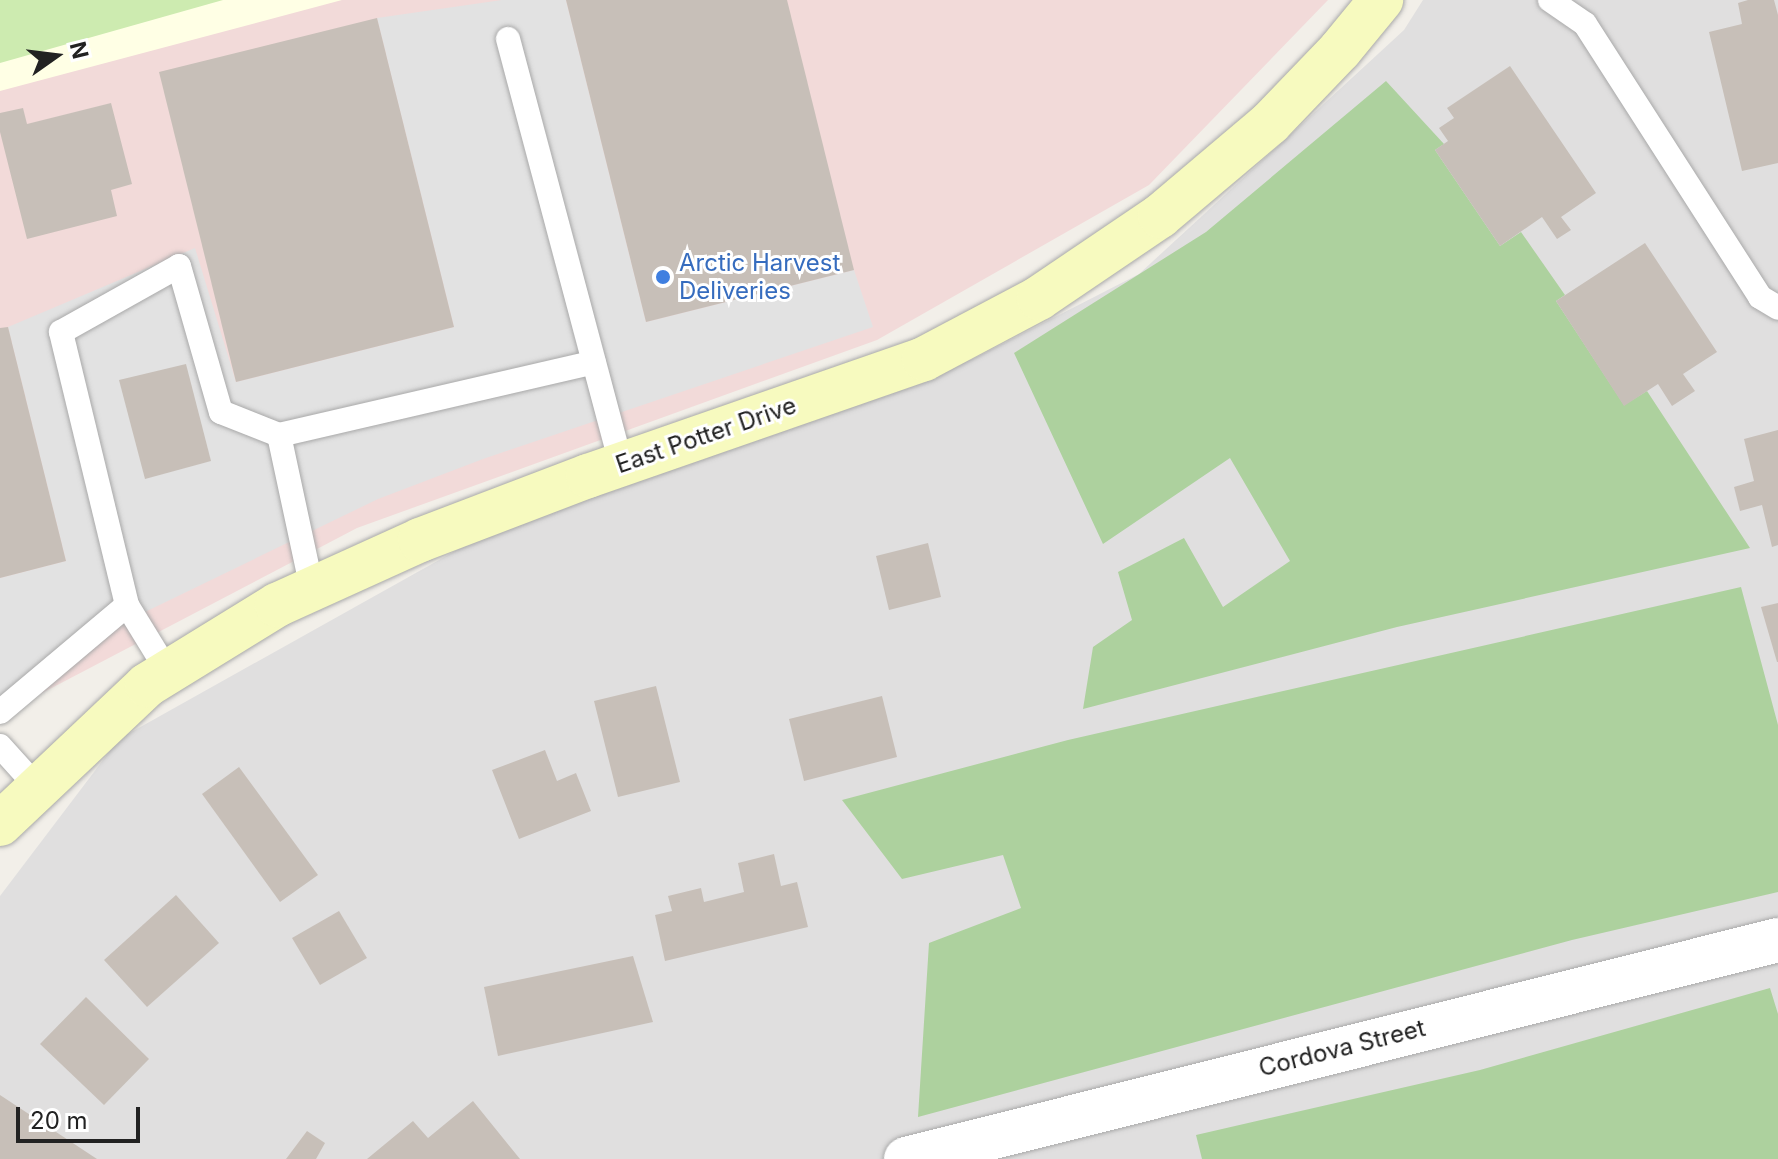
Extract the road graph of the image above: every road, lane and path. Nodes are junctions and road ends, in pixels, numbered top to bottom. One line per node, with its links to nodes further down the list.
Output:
1 (1381, 0): 7 (street, East Potter Drive)
2 (1550, 0): 4 (lane)
3 (508, 39): 5 (lane)
4 (1778, 308)
5 (594, 362): 6 (lane); 7 (lane)
6 (279, 435): 8 (lane); 9 (lane)
7 (621, 464): 8 (street, East Potter Drive)
8 (312, 589): 10 (street, East Potter Drive)
9 (127, 605): 10 (lane); 11 (lane)
10 (168, 672): 13 (street, East Potter Drive)
11 (0, 712)
12 (0, 746): 13 (lane)
13 (38, 788): 14 (street, East Potter Drive)
14 (0, 824)
15 (1778, 940): 16 (street, Cordova Street)
16 (906, 1159)

